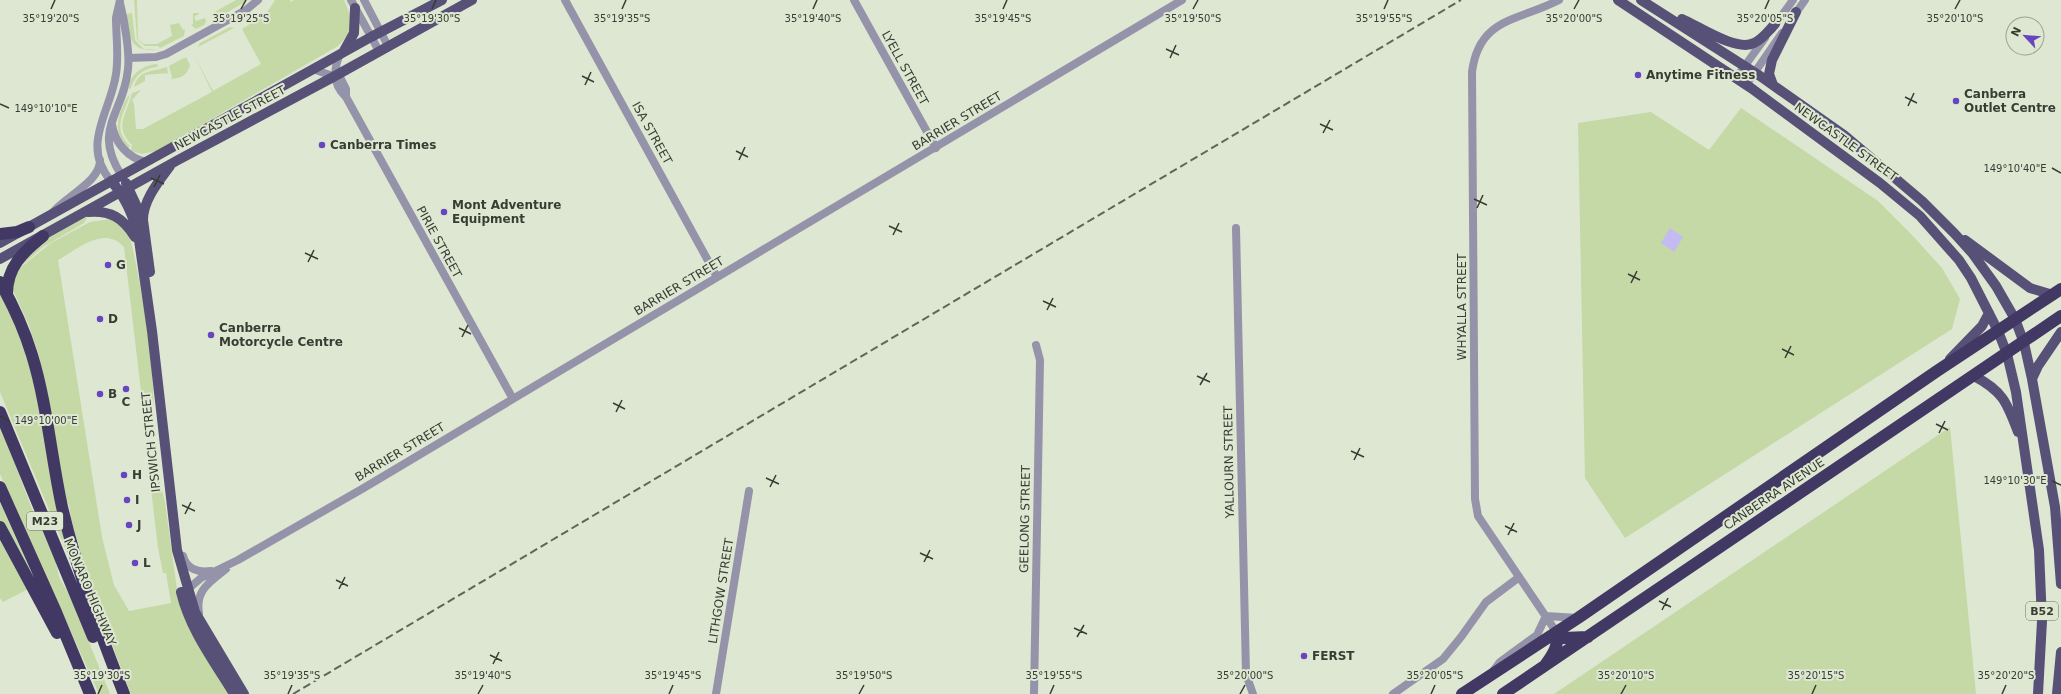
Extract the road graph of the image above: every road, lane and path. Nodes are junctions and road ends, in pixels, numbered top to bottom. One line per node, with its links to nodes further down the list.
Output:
1 (258, 0): 24 (street)
2 (364, 0): 19 (street)
3 (442, 0): 19 (main road, NEWCASTLE STREET)
4 (472, 0): 21 (main road, NEWCASTLE STREET)
5 (565, 0): 51 (street, ISA STREET)
6 (854, 0): 33 (street, LYELL STREET)
7 (1182, 0): 33 (street, BARRIER STREET)
8 (1548, 0): 16 (street, WHYALLA STREET)
9 (1560, 0): 16 (street, WHYALLA STREET)
10 (1793, 0): 18 (street)
11 (1805, 0): 17 (street)
12 (120, 1): 24 (street); 34 (street)
13 (1618, 1): 29 (main road, NEWCASTLE STREET)
14 (1642, 1): 18 (main road); 25 (main road, NEWCASTLE STREET)
15 (353, 4): 20 (street); 23 (main road)
16 (1534, 10): 77 (street, WHYALLA STREET)
17 (1796, 12): 27 (street); 31 (main road)
18 (1775, 24): 25 (street)
19 (381, 31): 20 (main road, NEWCASTLE STREET); 21 (street)
20 (371, 37): 22 (street); 23 (main road, NEWCASTLE STREET)
21 (388, 46): 22 (main road, NEWCASTLE STREET)
22 (379, 51): 28 (main road, NEWCASTLE STREET)
23 (341, 53): 26 (main road, NEWCASTLE STREET); 28 (street)
24 (129, 58): 32 (street)
25 (1744, 66): 27 (main road, NEWCASTLE STREET); 29 (street)
26 (313, 69): 28 (street); 35 (main road, NEWCASTLE STREET)
27 (1754, 72): 30 (street); 31 (main road, NEWCASTLE STREET)
28 (335, 76): 36 (main road, NEWCASTLE STREET); 67 (street, PIRIE STREET)
29 (1736, 78): 30 (main road, NEWCASTLE STREET)
30 (1746, 85): 55 (main road, NEWCASTLE STREET)
31 (1773, 85): 46 (main road, NEWCASTLE STREET)
32 (112, 118): 35 (street); 37 (street)
33 (936, 148): 51 (street, BARRIER STREET)
34 (99, 158): 38 (street); 41 (street)
35 (146, 162): 37 (main road, NEWCASTLE STREET)
36 (173, 163): 39 (main road, NEWCASTLE STREET); 42 (main road)
37 (122, 176): 38 (main road, NEWCASTLE STREET); 39 (main road, IPSWICH STREET)
38 (112, 181): 39 (main road, IPSWICH STREET); 41 (main road, NEWCASTLE STREET)
39 (125, 190): 40 (main road, NEWCASTLE STREET); 42 (main road, IPSWICH STREET); 49 (main road, IPSWICH STREET)
40 (85, 212): 47 (main road, NEWCASTLE STREET); 49 (main road)
41 (51, 214): 43 (main road, NEWCASTLE STREET)
42 (143, 220): 58 (main road, IPSWICH STREET)
43 (29, 227): 45 (highway); 48 (main road, NEWCASTLE STREET)
44 (1236, 228): 97 (street, YALLOURN STREET)
45 (0, 234)
46 (1955, 234): 53 (main road); 57 (main road, NEWCASTLE STREET)
47 (43, 236): 50 (main road, NEWCASTLE STREET); 54 (highway)
48 (0, 243)
49 (139, 244): 58 (main road, IPSWICH STREET)
50 (0, 259)
51 (717, 277): 67 (street, BARRIER STREET)
52 (0, 282): 54 (highway)
53 (2057, 292): 57 (highway, CANBERRA AVENUE)
54 (7, 294): 92 (highway)
55 (1989, 313): 59 (main road, NEWCASTLE STREET); 64 (main road)
56 (2061, 316): 61 (highway, CANBERRA AVENUE)
57 (2015, 319): 59 (highway, CANBERRA AVENUE); 61 (main road, NEWCASTLE STREET)
58 (152, 331): 73 (main road, IPSWICH STREET)
59 (1998, 331): 63 (main road, NEWCASTLE STREET / B52); 64 (highway, CANBERRA AVENUE)
60 (2061, 332): 66 (main road)
61 (2024, 343): 63 (highway, CANBERRA AVENUE); 66 (main road, NEWCASTLE STREET)
62 (1036, 345): 96 (street, GEELONG STREET)
63 (2007, 354): 65 (highway, CANBERRA AVENUE); 69 (main road, B52)
64 (1937, 372): 82 (highway, CANBERRA AVENUE)
65 (1974, 376): 69 (main road); 85 (highway, CANBERRA AVENUE)
66 (2032, 379): 78 (main road, NEWCASTLE STREET)
67 (513, 398): 75 (street, BARRIER STREET)
68 (0, 412): 91 (highway, MONARO HIGHWAY / M23)
69 (2026, 453): 101 (main road, B52)
70 (0, 487): 87 (highway, M23)
71 (749, 491): 95 (street, LITHGOW STREET)
72 (0, 527): 87 (highway)
73 (174, 535): 74 (main road, IPSWICH STREET); 76 (street)
74 (177, 550): 79 (main road, IPSWICH STREET); 80 (main road, IPSWICH STREET)
75 (238, 560): 76 (street, BARRIER STREET); 84 (street)
76 (216, 570): 79 (street, BARRIER STREET)
77 (1518, 578): 81 (street, WHYALLA STREET); 98 (street)
78 (2061, 584)
79 (187, 590): 80 (main road); 84 (main road, IPSWICH STREET)
80 (185, 608): 93 (main road, IPSWICH STREET)
81 (1546, 616): 82 (street); 83 (street, WHYALLA STREET); 89 (street)
82 (1578, 618): 83 (highway, CANBERRA AVENUE)
83 (1557, 633): 85 (highway); 88 (highway); 89 (highway, CANBERRA AVENUE)
84 (206, 634): 94 (main road, IPSWICH STREET)
85 (1588, 637): 88 (highway, CANBERRA AVENUE)
86 (2061, 652): 102 (main road)
87 (75, 659): 90 (highway, M23)
88 (1544, 667): 100 (highway, CANBERRA AVENUE)
89 (1490, 675): 99 (highway, CANBERRA AVENUE)
90 (90, 694)
91 (117, 694)
92 (124, 694)
93 (234, 694)
94 (244, 694)
95 (716, 694)
96 (1034, 694)
97 (1253, 694)
98 (1393, 694)
99 (1462, 694)
100 (1503, 694)
101 (2038, 694)
102 (2057, 694)

